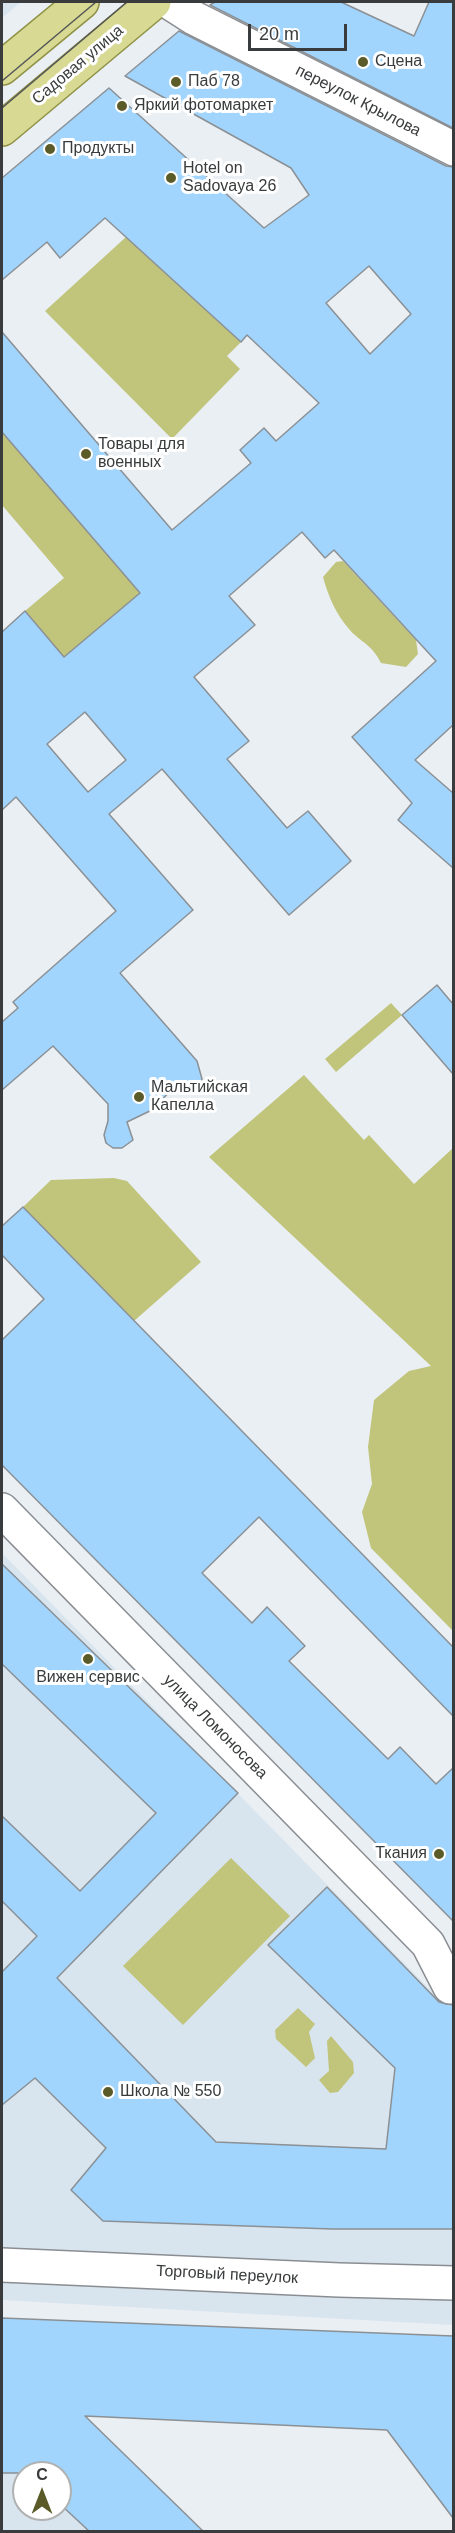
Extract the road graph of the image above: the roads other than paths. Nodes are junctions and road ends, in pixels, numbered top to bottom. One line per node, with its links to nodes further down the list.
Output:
1 (82, 2): 4 (main road)
2 (154, 2): 5 (main road, Садовая улица)
3 (169, 2): 6 (street, переулок Крылова)
4 (2, 68)
5 (2, 129)
6 (453, 149)
7 (6, 1522): 8 (street, улица Ломоносова)
8 (444, 1962)
9 (2, 2265): 10 (street, Торговый переулок)
10 (453, 2283)

